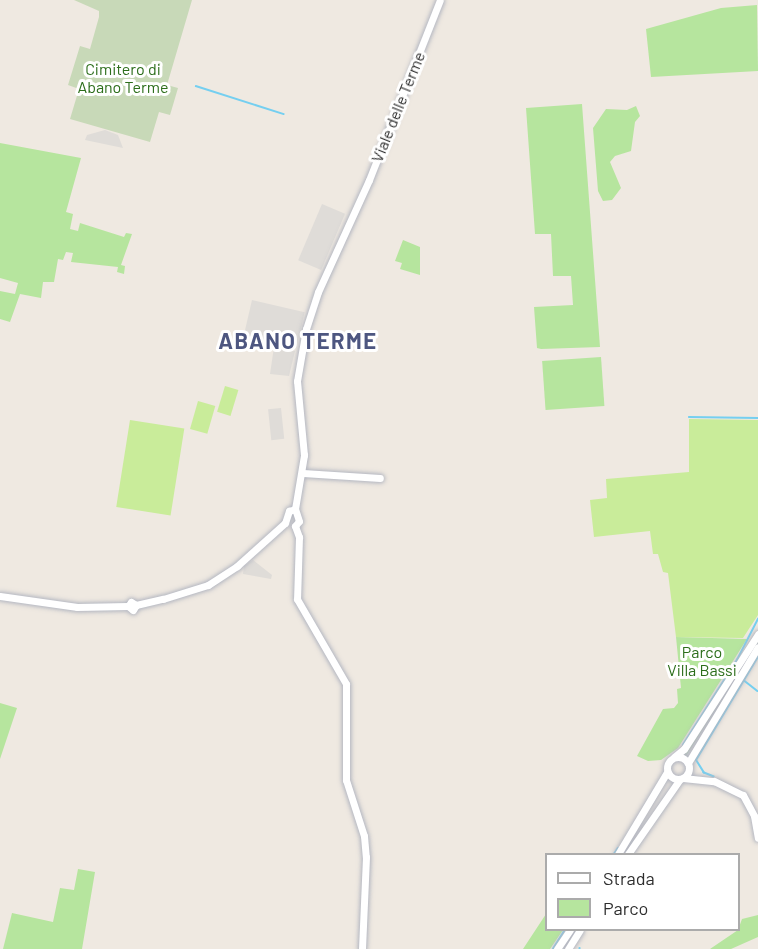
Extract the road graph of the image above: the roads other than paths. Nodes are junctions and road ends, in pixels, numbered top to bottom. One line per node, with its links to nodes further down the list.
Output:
1 (440, 0): 2 (street, Viale delle Terme)
2 (303, 473): 3 (street); 4 (street, Viale delle Terme)
3 (380, 478)
4 (295, 509): 5 (street); 6 (street)
5 (285, 523): 6 (street); 7 (street)
6 (295, 526): 20 (street)
7 (0, 596)
8 (758, 634): 10 (street)
9 (758, 647): 11 (street)
10 (674, 757): 11 (street); 12 (street)
11 (688, 764): 13 (street); 14 (street)
12 (668, 772): 13 (street); 16 (street)
13 (682, 778): 14 (street); 17 (street)
14 (704, 779): 15 (street)
15 (758, 838)
16 (619, 853)
17 (629, 853)
18 (569, 931): 21 (street)
19 (579, 931): 22 (street)
20 (362, 949)
21 (557, 949)
22 (568, 949)

